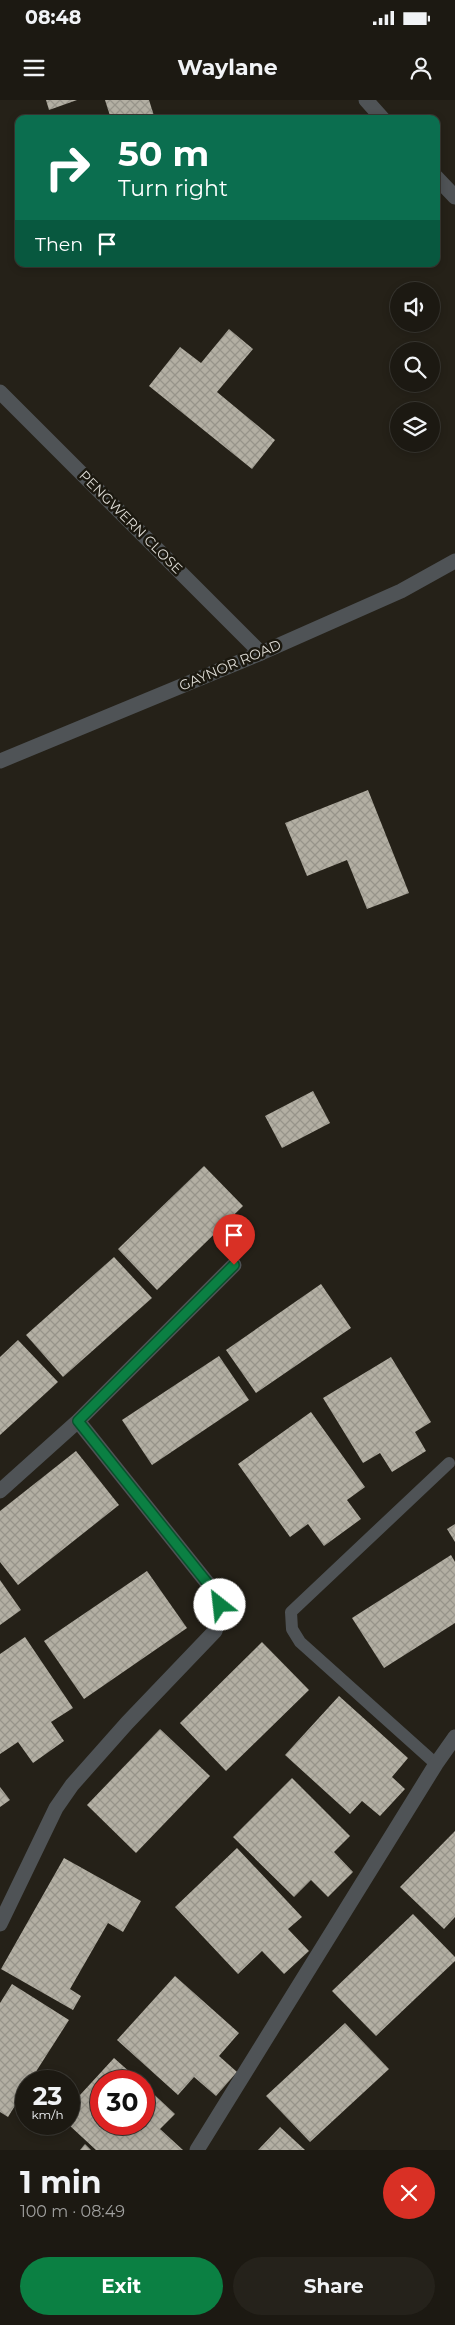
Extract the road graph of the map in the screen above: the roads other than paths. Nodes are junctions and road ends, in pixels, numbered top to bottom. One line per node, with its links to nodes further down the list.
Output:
1 (366, 100): 2 (street)
2 (379, 115)
3 (440, 181): 4 (street)
4 (455, 197)
5 (0, 392): 7 (street, PENGWERN CLOSE)
6 (455, 561): 7 (street, GAYNOR ROAD)
7 (262, 653): 8 (street, GAYNOR ROAD)
8 (0, 761)
9 (234, 1265): 10 (street)
10 (78, 1421): 12 (street); 15 (street)
11 (449, 1463): 14 (lane)
12 (0, 1490)
13 (455, 1737): 14 (street)
14 (436, 1764): 16 (street)
15 (0, 1924)
16 (196, 2150)

